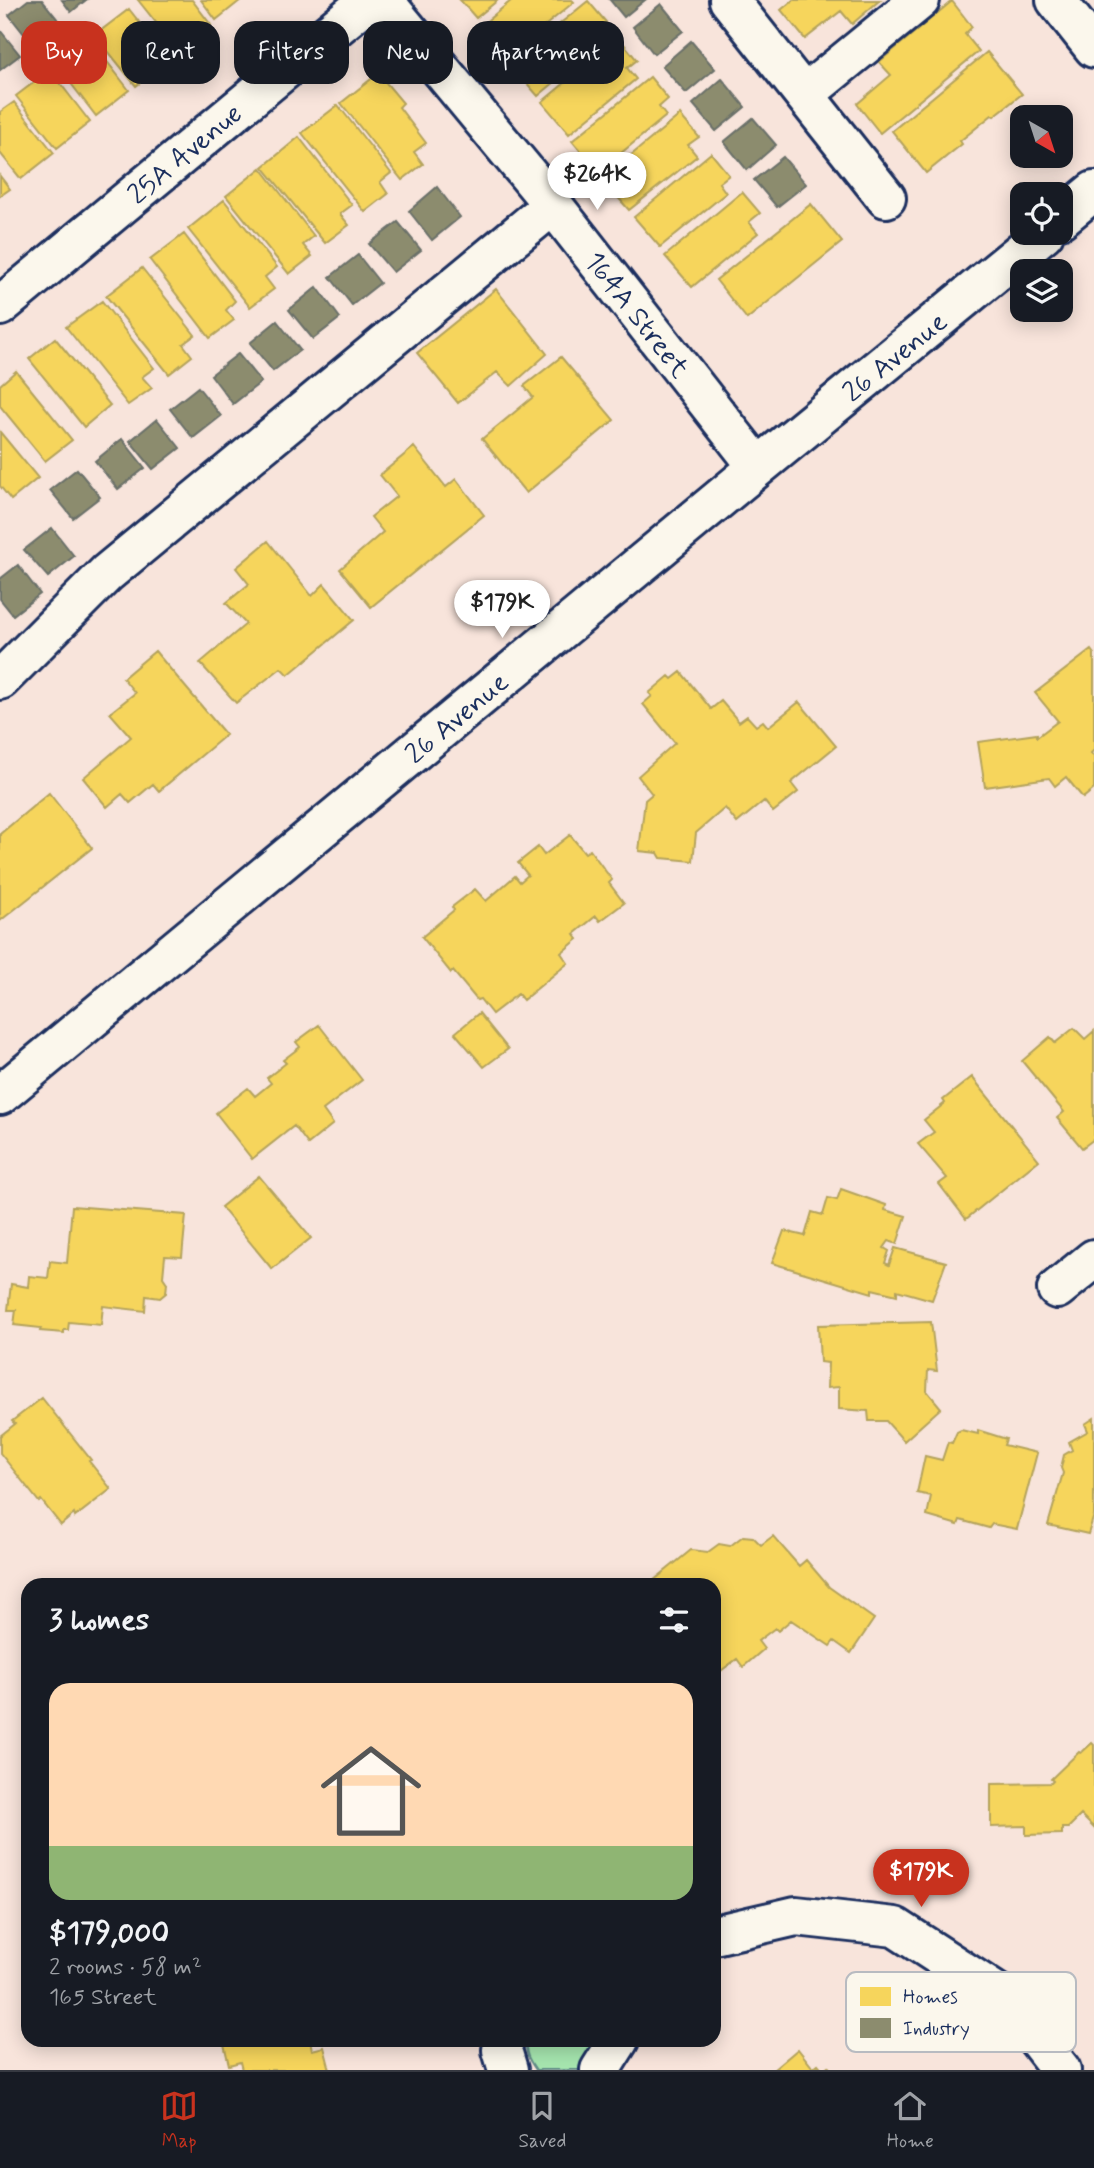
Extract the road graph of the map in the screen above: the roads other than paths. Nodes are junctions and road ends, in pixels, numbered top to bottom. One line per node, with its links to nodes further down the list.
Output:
1 (369, 0): 13 (street, 25A Avenue)
2 (383, 0): 10 (street, 164A Street)
3 (729, 0): 7 (street)
4 (920, 0): 7 (street)
5 (1056, 0): 6 (street)
6 (1094, 48)
7 (805, 94): 9 (street)
8 (1094, 191): 11 (street)
9 (886, 198)
10 (554, 205): 14 (street, 164A Street); 15 (street)
11 (1073, 208)
12 (1029, 245): 14 (street, 26 Avenue)
13 (0, 306)
14 (758, 467): 16 (street, 26 Avenue)
15 (0, 680)
16 (0, 1095)
17 (1094, 1258): 18 (street)
18 (1058, 1289)
19 (721, 1933): 20 (street)
20 (964, 1972)
21 (503, 2047): 24 (street)
22 (615, 2047): 25 (street)
23 (1047, 2052): 26 (street)
24 (508, 2070)
25 (600, 2070)
26 (1061, 2070)

